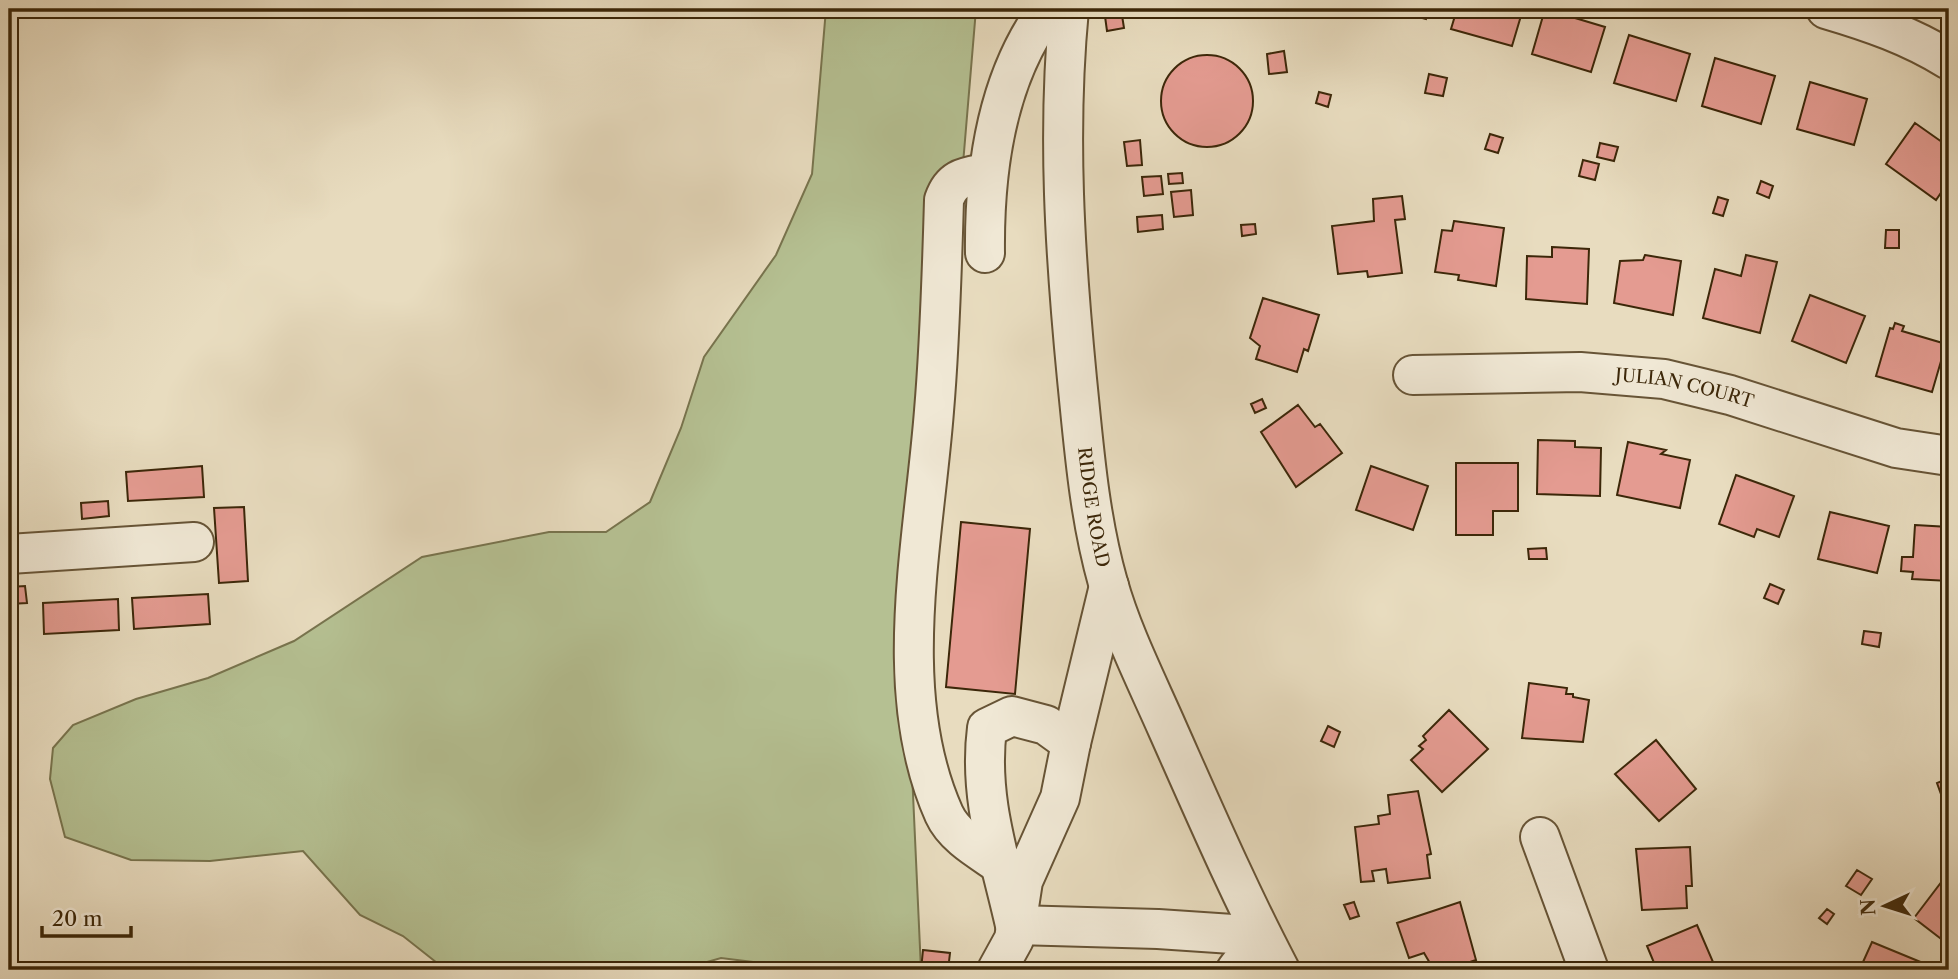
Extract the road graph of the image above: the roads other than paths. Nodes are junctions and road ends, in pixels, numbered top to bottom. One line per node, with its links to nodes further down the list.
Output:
1 (1048, 9): 5 (street)
2 (1069, 9): 11 (street, RIDGE ROAD)
3 (1826, 9): 4 (street)
4 (1949, 60)
5 (987, 173): 6 (street); 14 (street)
6 (985, 253)
7 (1413, 376): 8 (street, JULIAN COURT)
8 (1949, 456)
9 (194, 542): 10 (street)
10 (9, 554)
11 (1109, 586): 13 (street); 18 (street, RIDGE ROAD)
12 (986, 728): 13 (street); 14 (street); 16 (street)
13 (1071, 743): 17 (street)
14 (925, 758): 16 (street)
15 (1540, 837): 22 (street)
16 (998, 863): 17 (street)
17 (1015, 925): 18 (street); 19 (street)
18 (1262, 936): 20 (street); 21 (street, RIDGE ROAD)
19 (997, 970)
20 (1236, 970)
21 (1280, 970)
22 (1589, 970)

